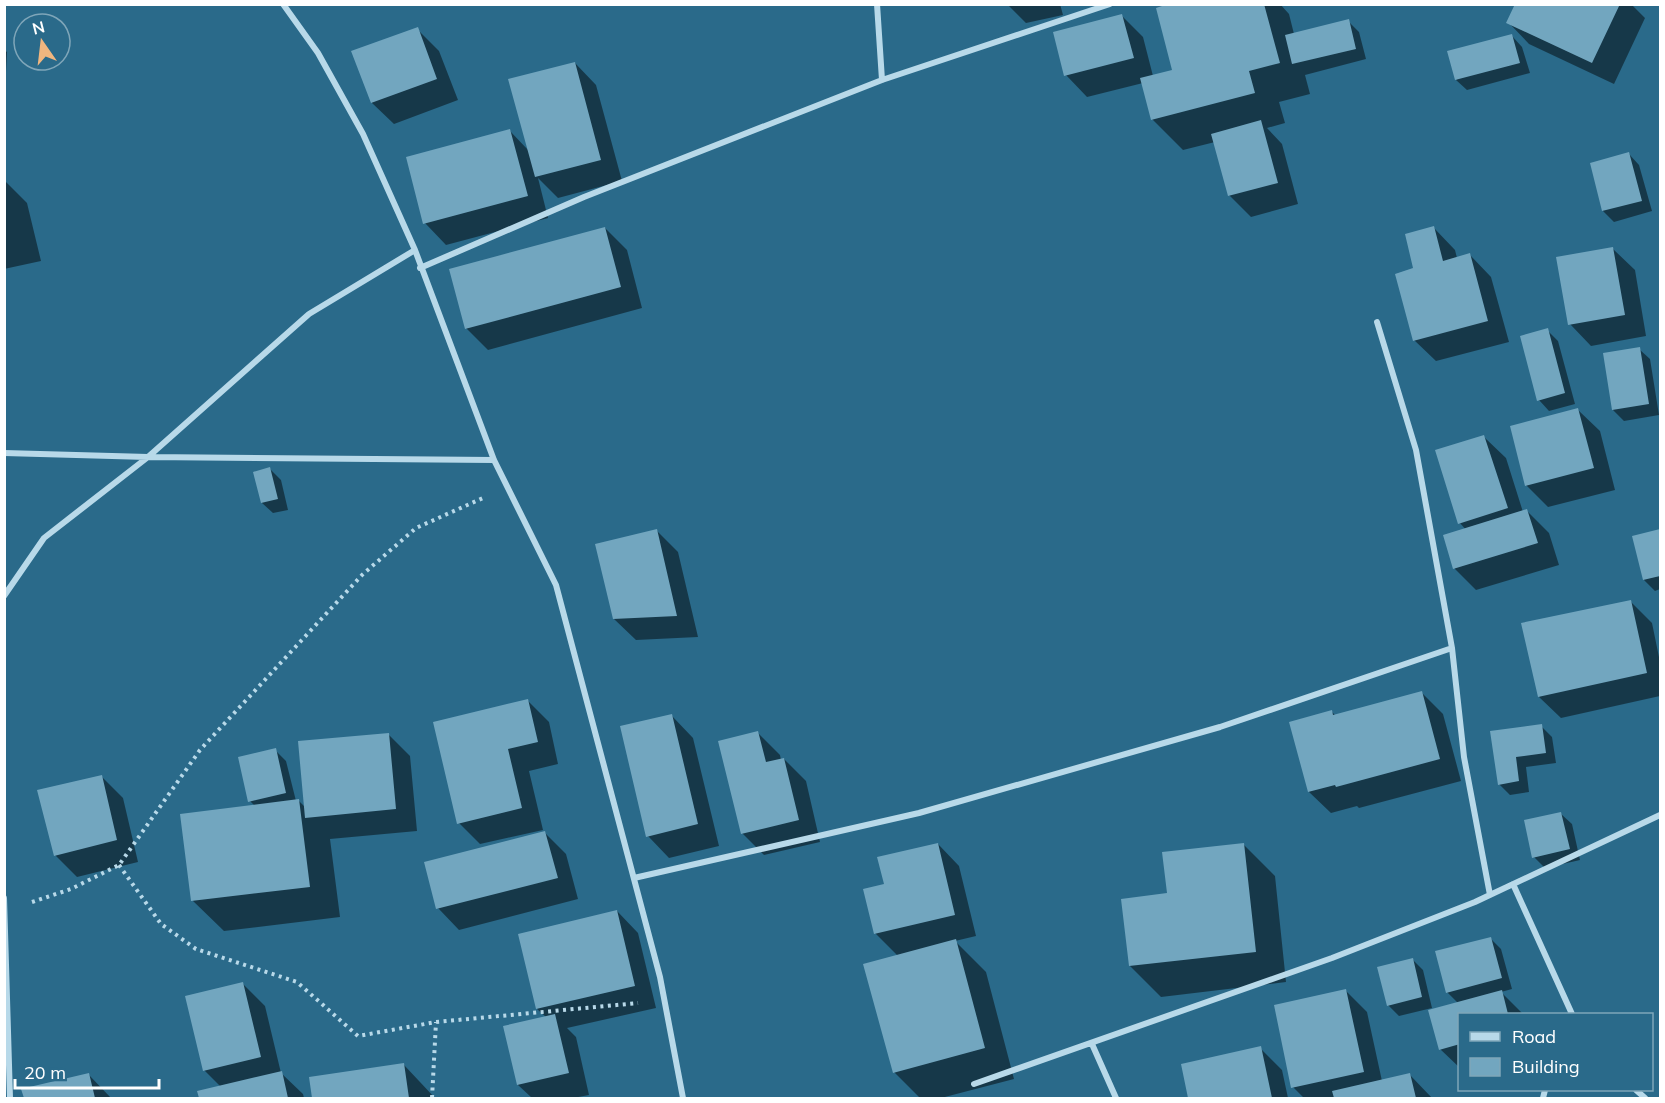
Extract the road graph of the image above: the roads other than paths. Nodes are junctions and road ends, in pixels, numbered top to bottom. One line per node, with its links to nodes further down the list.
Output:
1 (283, 4): 5 (street)
2 (877, 4): 4 (street)
3 (1110, 4): 4 (street)
4 (882, 80): 6 (street)
5 (415, 250): 6 (street); 9 (street)
6 (420, 268): 10 (street)
7 (1377, 322): 12 (street)
8 (4, 453): 9 (street)
9 (148, 457): 10 (street); 11 (street)
10 (494, 460): 14 (street)
11 (4, 596)
12 (1452, 648): 14 (street); 16 (street)
13 (1660, 815): 15 (street)
14 (634, 878): 23 (street)
15 (1513, 885): 16 (street); 19 (street)
16 (1490, 895): 20 (street)
17 (4, 898): 18 (street)
18 (5, 910): 22 (street)
19 (1572, 1013)
20 (1092, 1044): 21 (street); 24 (street)
21 (974, 1084)
22 (10, 1098)
23 (683, 1098)
24 (1116, 1098)

